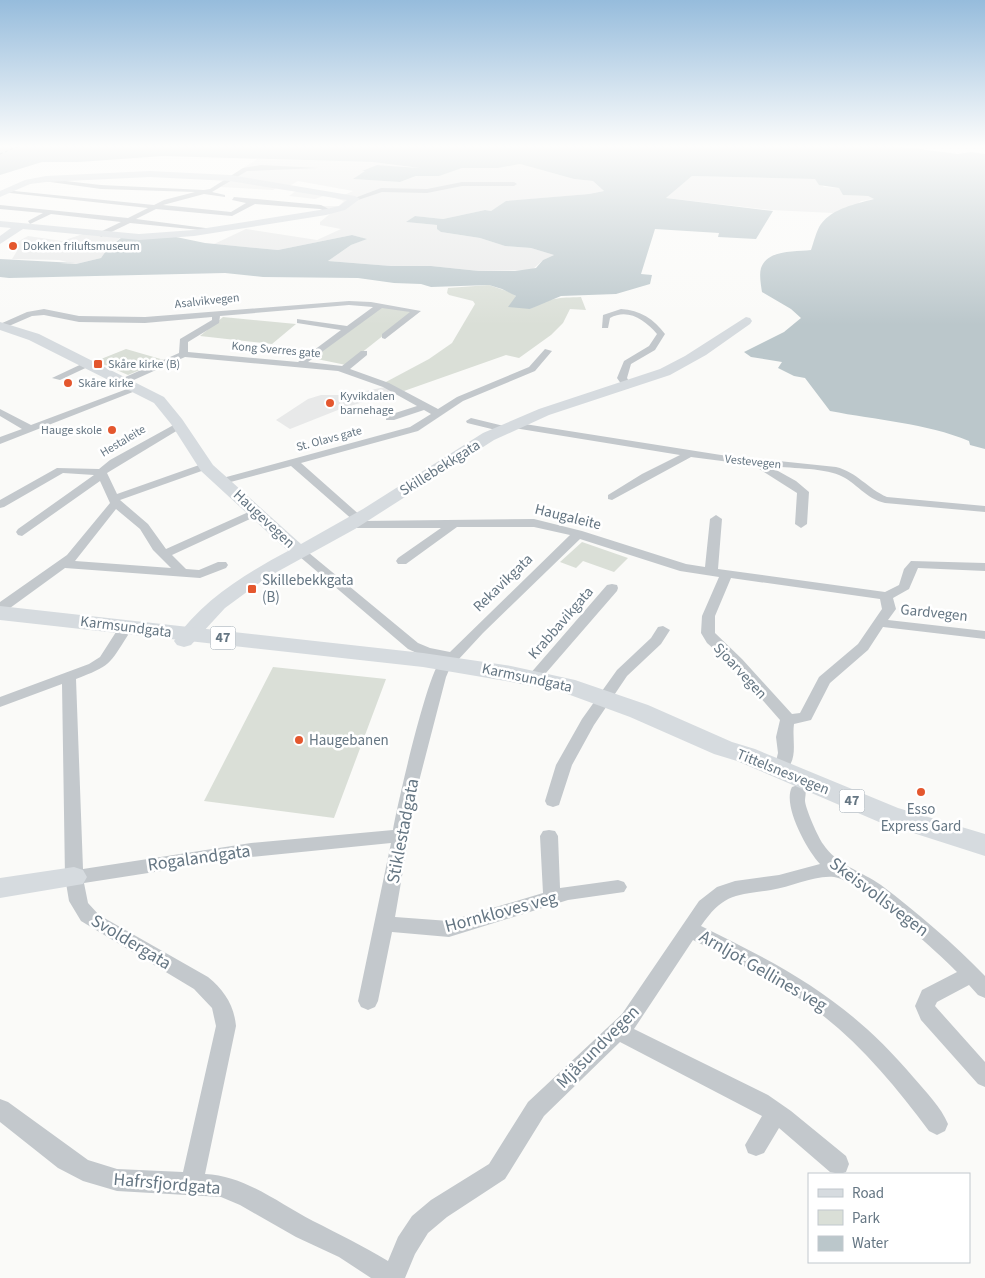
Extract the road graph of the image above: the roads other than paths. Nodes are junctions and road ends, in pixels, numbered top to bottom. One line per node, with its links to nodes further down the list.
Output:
1 (63, 206): 10 (street)
2 (141, 206): 8 (street)
3 (157, 206): 8 (street)
4 (250, 206): 12 (street)
5 (301, 206): 9 (street)
6 (345, 206): 9 (street)
7 (0, 207): 10 (street)
8 (154, 207): 11 (street); 12 (street)
9 (330, 211): 12 (street)
10 (50, 212): 11 (street); 14 (street)
11 (129, 220): 16 (street); 17 (street)
12 (233, 220): 16 (street)
13 (0, 224): 14 (street)
14 (23, 226): 15 (street); 18 (street)
15 (41, 228): 17 (street); 18 (street)
16 (210, 229): 17 (street)
17 (101, 235)
18 (1, 239)
19 (380, 306): 20 (street, Asalvikvegen); 25 (street); 26 (street, Asalvikvegen)
20 (216, 314): 23 (street, Asalvikvegen); 29 (street)
21 (743, 320): 35 (street, Skillebekkgata)
22 (300, 321): 25 (street)
23 (1, 326): 30 (street, Haugevegen)
24 (605, 326): 35 (street)
25 (349, 329): 31 (street)
26 (385, 336)
27 (548, 351): 39 (street, St. Olavs gate)
28 (364, 353): 32 (street)
29 (184, 354): 31 (street, Kong Sverres gate); 34 (street, Kong Sverres gate)
30 (89, 364): 33 (street); 34 (street, Haugevegen)
31 (299, 365): 32 (street, Kong Sverres gate)
32 (344, 369): 37 (street, Kong Sverres gate)
33 (57, 378)
34 (124, 381): 36 (street, Haugevegen)
35 (627, 386): 43 (street, Skillebekkgata)
36 (138, 388): 42 (street, Haugevegen); 44 (street)
37 (423, 407): 39 (street, Kong Sverres gate); 40 (street)
38 (0, 412): 44 (street)
39 (437, 413): 47 (street, St. Olavs gate)
40 (390, 418)
41 (471, 421): 43 (street, Vestevegen)
42 (179, 425): 49 (street, Haugevegen); 50 (street, Hestaleite)
43 (508, 427): 46 (street, Vestevegen); 58 (street, Skillebekkgata)
44 (30, 429): 45 (street)
45 (0, 440)
46 (689, 453): 48 (street, Vestevegen); 52 (street)
47 (293, 462): 51 (street, St. Olavs gate); 58 (street)
48 (753, 462): 55 (street, Vestevegen); 60 (street)
49 (206, 466): 51 (street, Haugevegen); 53 (street)
50 (101, 474): 53 (street); 54 (street, Hestaleite); 61 (street)
51 (223, 481): 56 (street, Haugevegen)
52 (612, 497)
53 (115, 501): 64 (street); 66 (street)
54 (0, 504)
55 (985, 509)
56 (258, 512): 63 (street, Haugevegen); 64 (street)
57 (716, 519): 70 (street)
58 (356, 520): 59 (street, Haugaleite); 63 (street, Skillebekkgata)
59 (456, 523): 62 (street, Haugaleite); 65 (street)
60 (801, 524)
61 (22, 532)
62 (578, 534): 70 (street, Haugaleite); 80 (street, Rekavikgata)
63 (298, 551): 79 (street, Skillebekkgata); 80 (street, Haugevegen)
64 (164, 554): 69 (street)
65 (402, 561)
66 (63, 564): 69 (street); 74 (street)
67 (222, 565): 69 (street)
68 (985, 567): 73 (street)
69 (183, 573)
70 (711, 573): 71 (street, Haugaleite)
71 (726, 575): 73 (street, Haugaleite); 85 (street, Sjoarvegen)
72 (612, 588): 82 (street, Krabbavikgata)
73 (886, 596): 75 (street, Gardvegen)
74 (2, 613): 77 (main road, Karmsundgata / 47); 79 (main road, Karmsundgata / 47)
75 (880, 623): 78 (street, Gardvegen); 85 (street, Gardvegen)
76 (664, 630): 83 (street)
77 (121, 635): 79 (main road, Karmsundgata / 47); 81 (street)
78 (985, 635)
79 (186, 638): 80 (main road, Karmsundgata / 47)
80 (447, 663): 82 (main road, Karmsundgata / 47); 83 (main road, Karmsundgata / 47); 90 (street, Stiklestadgata)
81 (69, 676): 84 (street); 95 (street, Svoldergata)
82 (534, 678): 83 (main road, Karmsundgata / 47)
83 (596, 695): 86 (main road, Tittelsnesvegen / 47); 89 (street)
84 (0, 702)
85 (788, 719): 87 (street)
86 (723, 748): 92 (main road, Tittelsnesvegen / 47); 93 (main road, Tittelsnesvegen / 47)
87 (784, 761)
88 (798, 790): 94 (street, Skeisvollsvegen)
89 (553, 802)
90 (399, 836): 95 (street, Rogalandgata); 99 (street, Stiklestadgata)
91 (549, 836): 98 (street)
92 (985, 845)
93 (985, 857)
94 (836, 870): 100 (street, Mjåsundvegen); 101 (street, Skeisvollsvegen)
95 (74, 877): 97 (street, Rogalandgata); 111 (street, Svoldergata)
96 (618, 887): 98 (street, Hornkloves veg)
97 (0, 888)
98 (552, 898): 99 (street, Hornkloves veg)
99 (384, 924): 103 (street, Stiklestadgata)
100 (689, 929): 104 (street, Mjåsundvegen); 108 (street, Arnljot Gellines veg)
101 (971, 974): 102 (street, Skeisvollsvegen); 105 (street)
102 (985, 989)
103 (368, 1001)
104 (618, 1031): 107 (street); 112 (street, Mjåsundvegen)
105 (985, 1077)
106 (0, 1109): 111 (street, Hafrsfjordgata)
107 (776, 1113): 109 (street); 110 (street)
108 (937, 1124)
109 (756, 1145)
110 (838, 1164)
111 (192, 1183): 112 (street, Hafrsfjordgata)
112 (393, 1278)

